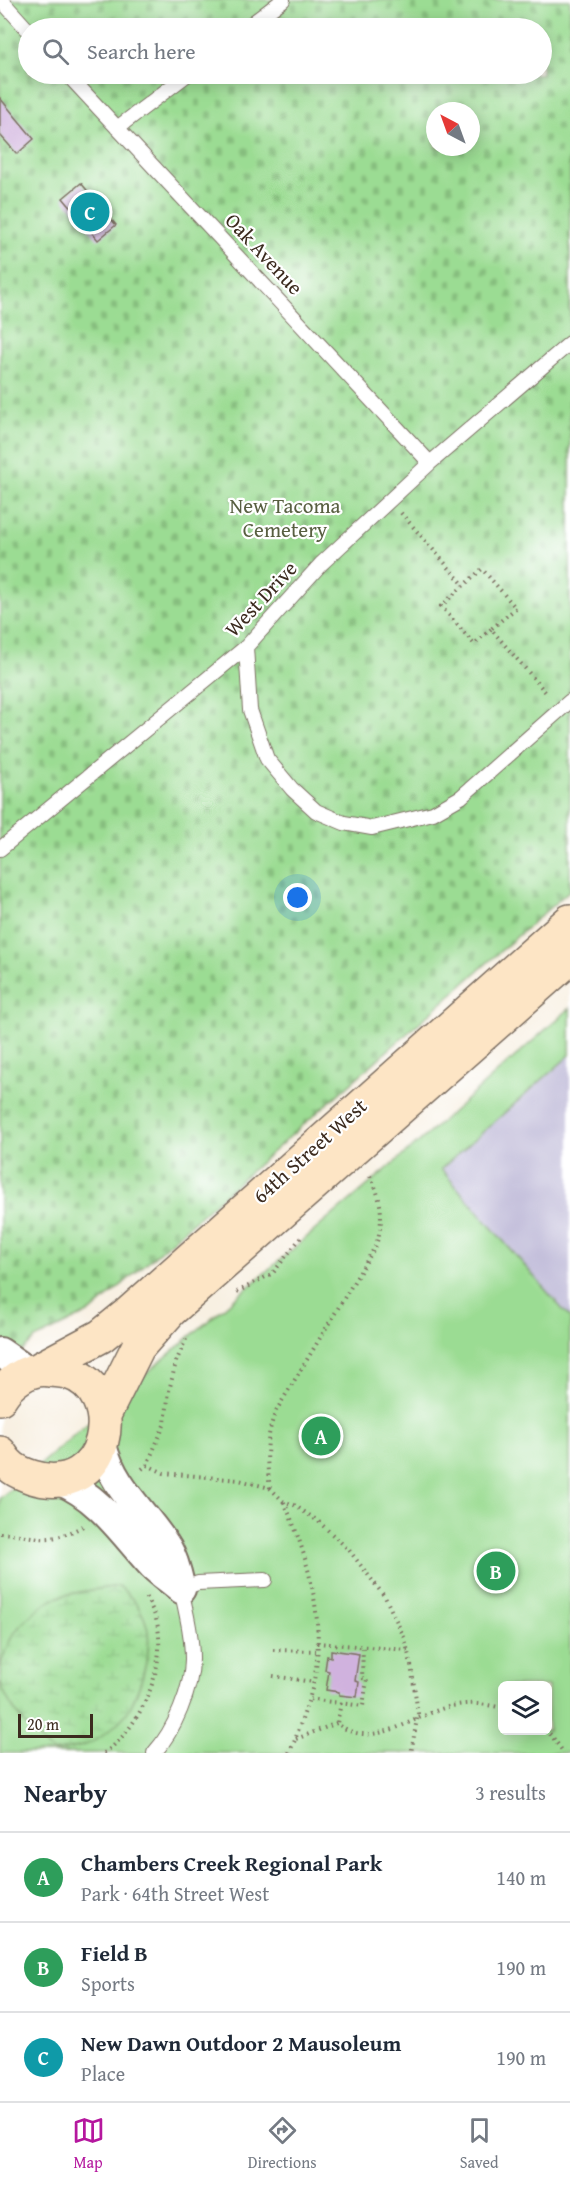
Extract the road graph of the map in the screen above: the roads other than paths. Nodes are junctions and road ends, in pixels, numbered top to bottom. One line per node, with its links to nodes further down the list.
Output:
1 (1, 0): 4 (lane)
2 (284, 0): 3 (lane)
3 (260, 18)
4 (18, 19)
5 (77, 84): 7 (lane, Oak Avenue)
6 (175, 84): 7 (lane)
7 (117, 128): 9 (lane, Oak Avenue)
8 (570, 343): 9 (lane, West Drive)
9 (430, 463): 10 (lane, West Drive)
10 (246, 647): 11 (lane); 12 (lane, West Drive)
11 (565, 705)
12 (0, 849)
13 (570, 921): 16 (street, 64th Street West)
14 (570, 958): 18 (street, 64th Street West)
15 (0, 1353): 16 (street)
16 (35, 1370): 17 (street, 64th Street West); 18 (street)
17 (0, 1398)
18 (103, 1430): 20 (street, 64th Street West); 22 (street)
19 (7, 1467): 20 (street)
20 (60, 1481): 22 (street)
21 (265, 1580): 22 (lane)
22 (182, 1589): 23 (lane)
23 (154, 1753)

